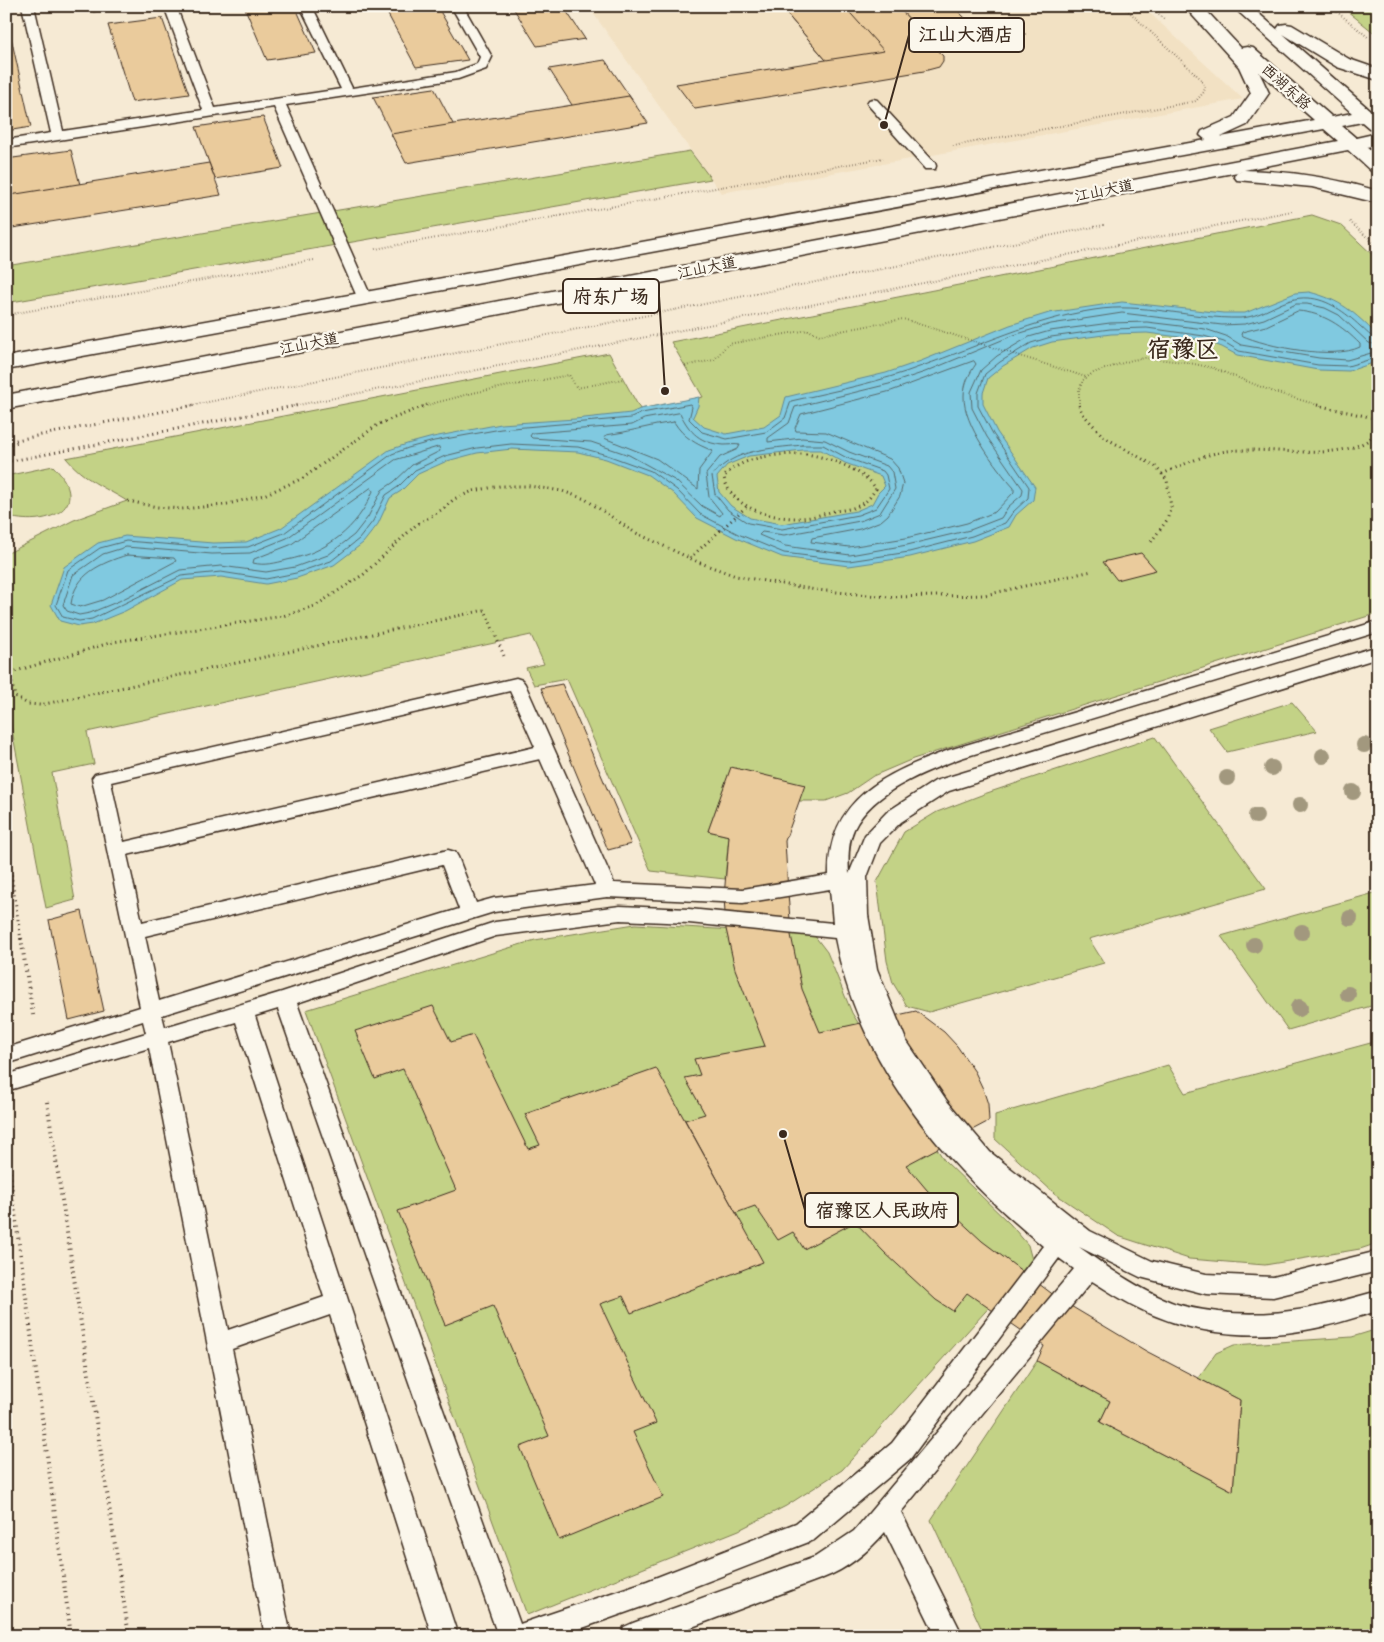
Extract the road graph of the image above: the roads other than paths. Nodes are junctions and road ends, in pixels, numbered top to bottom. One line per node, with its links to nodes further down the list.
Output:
1 (28, 6): 16 (lane)
2 (170, 6): 13 (lane)
3 (306, 6): 10 (lane)
4 (457, 6): 10 (lane)
5 (1192, 6): 20 (main road)
6 (1197, 6): 15 (main road, 西湖东路)
7 (1240, 6): 14 (main road, 西湖东路)
8 (1251, 6): 9 (main road)
9 (1378, 75)
10 (348, 92): 11 (lane)
11 (278, 102): 13 (lane); 25 (lane)
12 (873, 103): 21 (lane)
13 (210, 112): 16 (lane)
14 (1374, 119): 15 (main road, 江山大道)
15 (1327, 124): 19 (main road, 西湖东路); 20 (main road, 江山大道)
16 (58, 136): 18 (lane)
17 (1378, 139): 19 (main road, 江山大道)
18 (6, 144)
19 (1351, 144): 22 (main road, 西湖东路); 24 (main road, 江山大道)
20 (1142, 158): 25 (main road, 江山大道)
21 (930, 166)
22 (1378, 167)
23 (1378, 197): 24 (main road)
24 (1072, 198): 29 (main road, 江山大道)
25 (365, 299): 26 (main road, 江山大道)
26 (37, 358): 27 (main road); 28 (main road, 江山大道)
27 (6, 360)
28 (6, 364)
29 (34, 397): 30 (main road, 江山大道); 31 (main road)
30 (6, 402)
31 (6, 408)
32 (1378, 626): 36 (lane)
33 (1378, 652): 48 (lane)
34 (546, 751): 35 (lane); 35 (lane); 37 (lane)
35 (117, 851): 39 (lane)
36 (839, 880): 37 (lane); 40 (lane)
37 (607, 890): 38 (lane)
38 (470, 913): 39 (lane); 42 (lane)
39 (134, 931): 42 (lane)
40 (844, 931): 41 (lane); 47 (lane)
41 (285, 999): 43 (lane); 56 (lane)
42 (152, 1011): 44 (lane); 45 (lane)
43 (243, 1012): 44 (lane); 51 (lane)
44 (157, 1038): 46 (lane); 52 (lane)
45 (6, 1056)
46 (6, 1083)
47 (1057, 1244): 49 (lane); 57 (lane)
48 (1378, 1261)
49 (1089, 1268): 50 (lane); 53 (lane)
50 (1378, 1301)
51 (337, 1304): 52 (lane); 55 (lane)
52 (219, 1343): 54 (lane)
53 (887, 1510): 58 (lane); 59 (lane)
54 (278, 1636)
55 (444, 1636)
56 (511, 1636)
57 (522, 1636)
58 (633, 1636)
59 (950, 1636)

